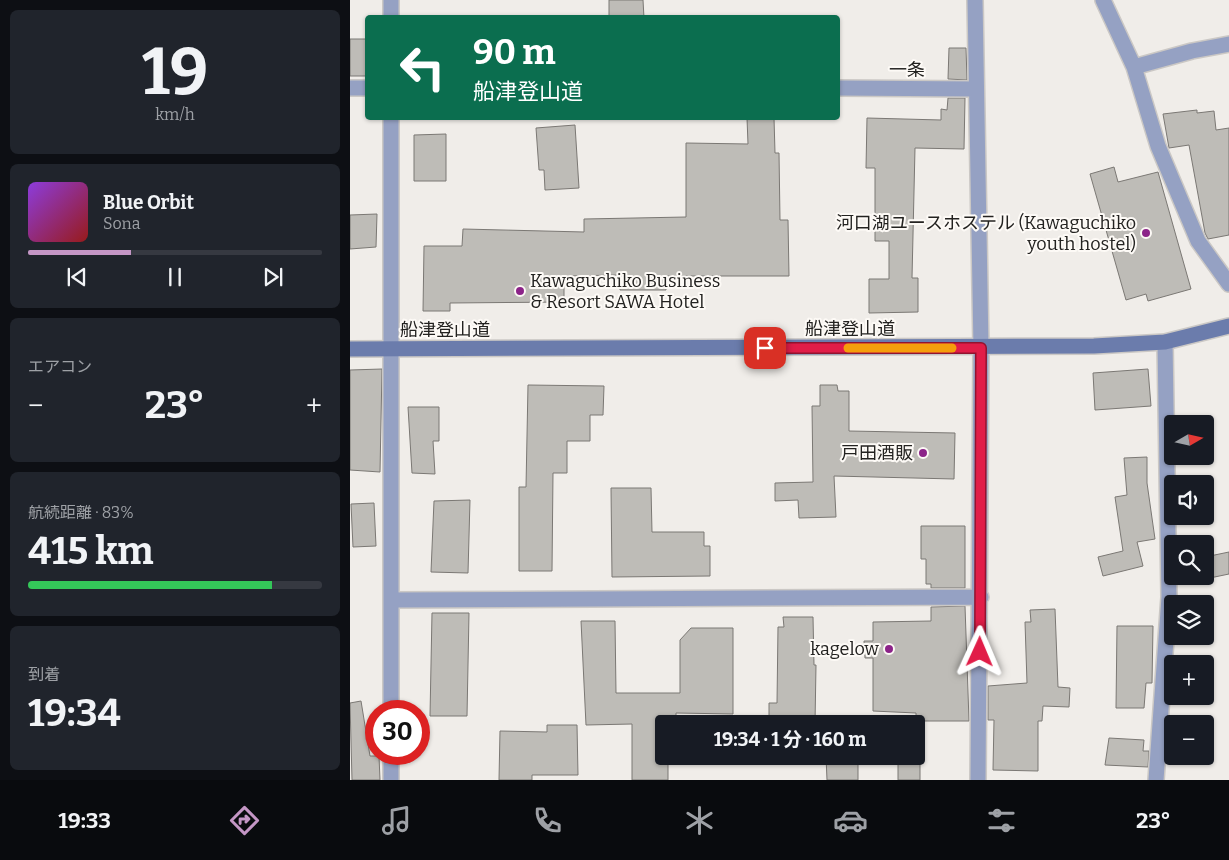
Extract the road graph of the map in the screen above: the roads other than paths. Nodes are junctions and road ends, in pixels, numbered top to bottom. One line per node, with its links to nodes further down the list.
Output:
1 (391, 0): 4 (street)
2 (975, 0): 10 (street)
3 (1103, 0): 6 (street)
4 (391, 15)
5 (1229, 44): 6 (street)
6 (1134, 67): 12 (street)
7 (350, 88): 8 (street)
8 (365, 88)
9 (840, 88): 10 (street, 一条)
10 (976, 88): 15 (street)
11 (391, 120): 17 (street)
12 (1229, 284)
13 (1229, 326): 14 (street, 船津登山道)
14 (1165, 342): 15 (street, 船津登山道); 24 (street)
15 (981, 348): 17 (street, 船津登山道); 18 (street)
16 (350, 349): 17 (street, 船津登山道)
17 (392, 349): 19 (street)
18 (981, 597): 19 (street); 23 (street)
19 (391, 600): 20 (street)
20 (391, 700)
21 (391, 765): 22 (street)
22 (391, 780)
23 (978, 780)
24 (1156, 780)

